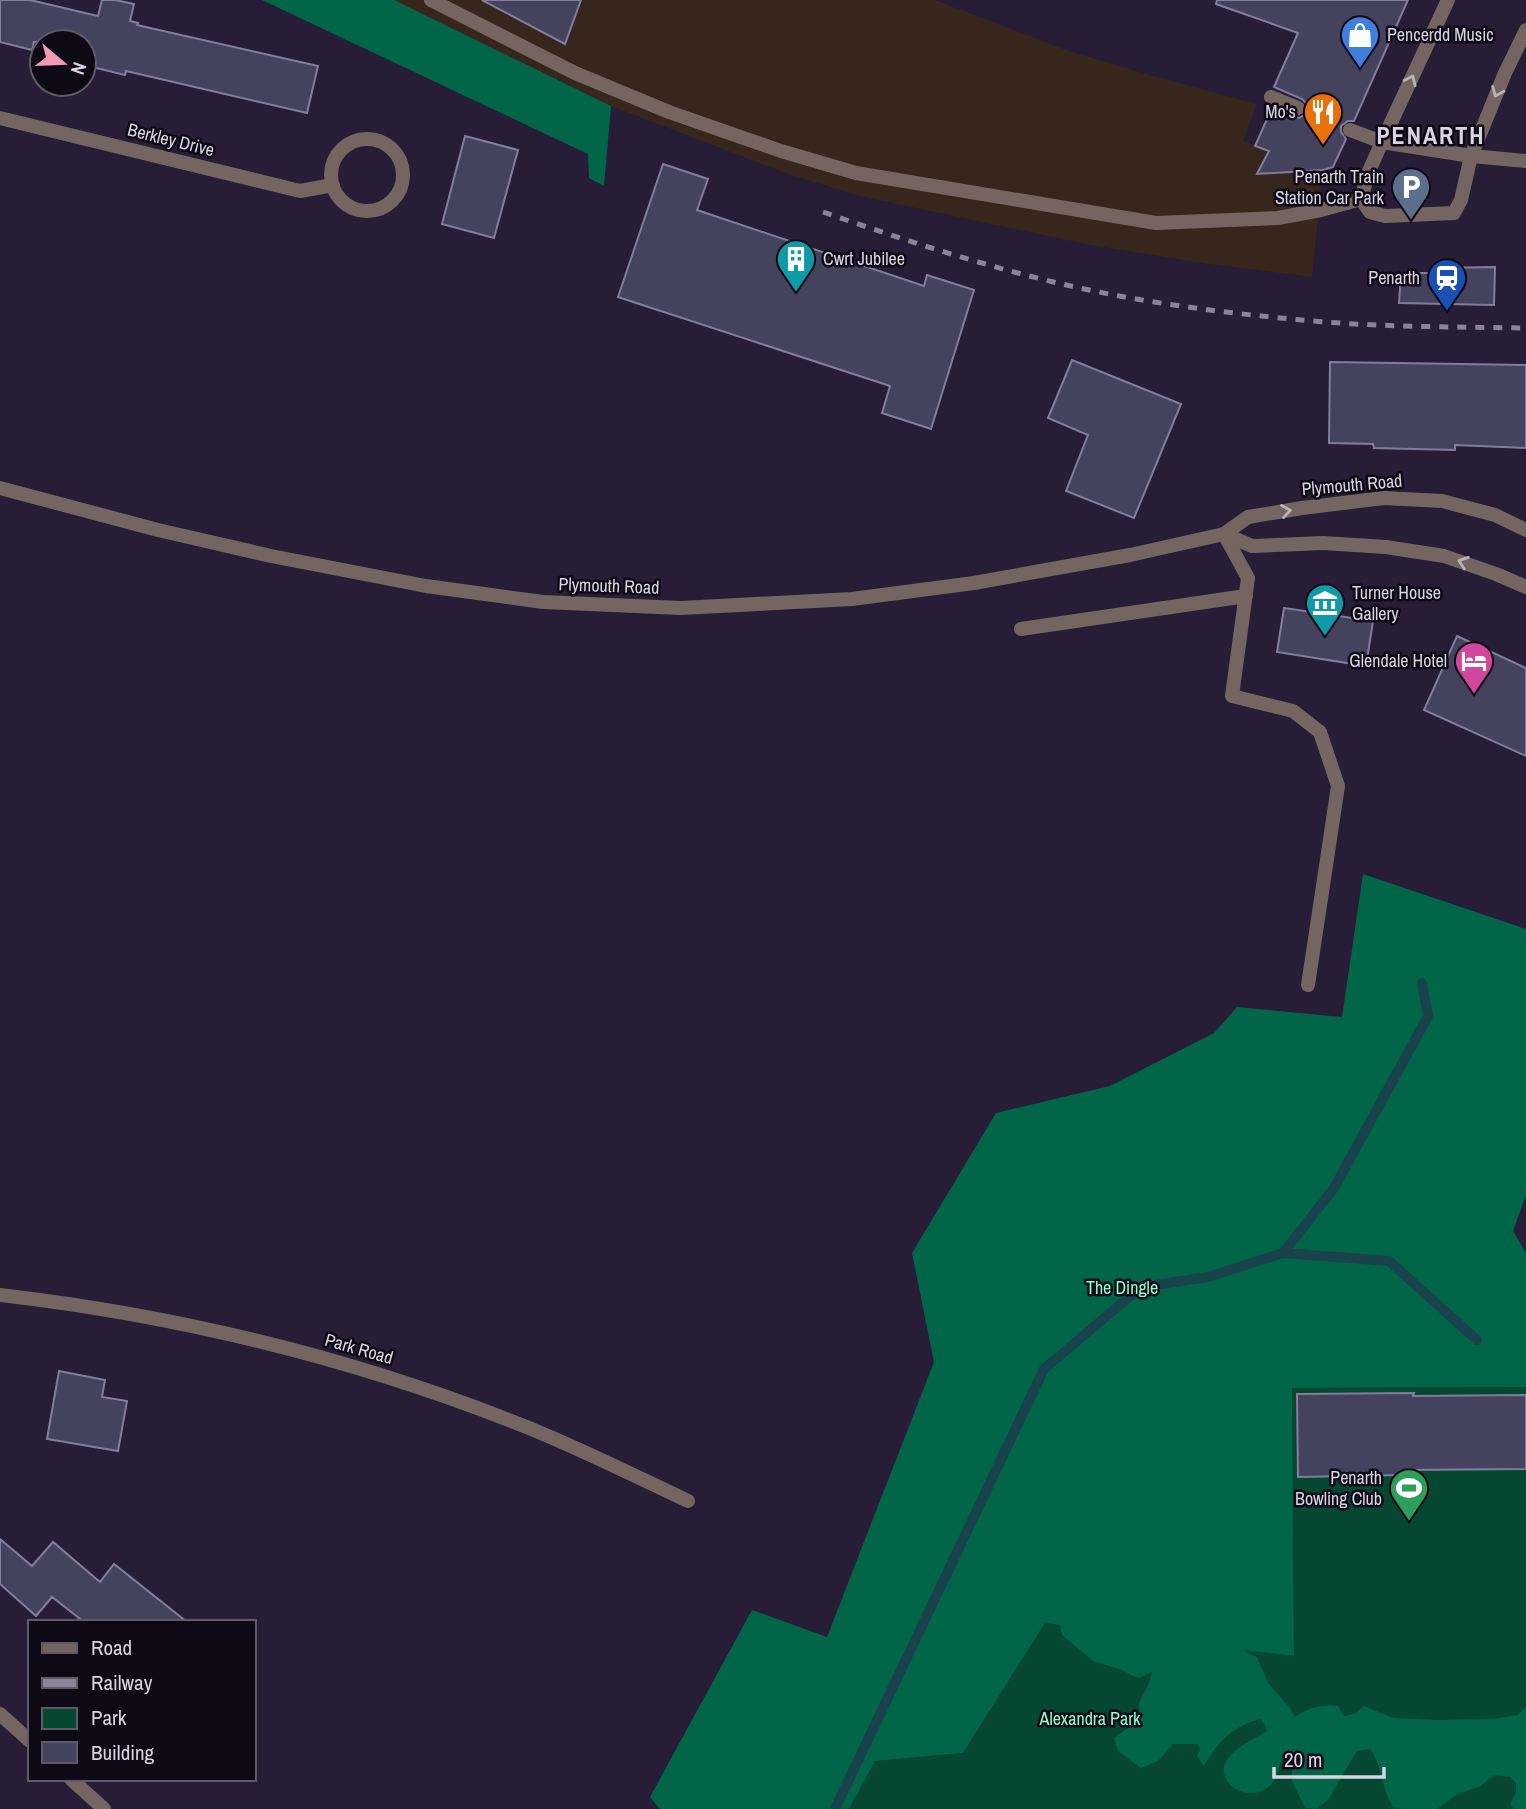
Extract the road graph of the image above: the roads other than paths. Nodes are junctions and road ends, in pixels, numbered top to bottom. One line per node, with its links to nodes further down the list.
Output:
1 (431, 0): 12 (street)
2 (1448, 0): 8 (street, one-way to 2)
3 (1526, 30): 9 (street, one-way to 9)
4 (1271, 97): 5 (street)
5 (1298, 108)
6 (0, 118): 11 (street, Berkley Drive)
7 (1350, 130): 8 (street)
8 (1382, 142): 9 (street); 12 (street)
9 (1471, 156): 10 (street); 12 (street)
10 (1526, 161)
11 (333, 184): 11 (street)
12 (1361, 199)
13 (0, 488): 15 (street, Plymouth Road)
14 (1526, 530): 15 (street, Plymouth Road, one-way to 14)
15 (1224, 534): 16 (street, one-way to 15); 17 (street)
16 (1526, 587)
17 (1246, 596): 18 (street); 19 (street)
18 (1021, 629)
19 (1308, 985)
20 (0, 1295): 21 (street, Park Road)
21 (688, 1502)
22 (0, 1714): 23 (street)
23 (28, 1739)
24 (73, 1781): 25 (street)
25 (104, 1809)

